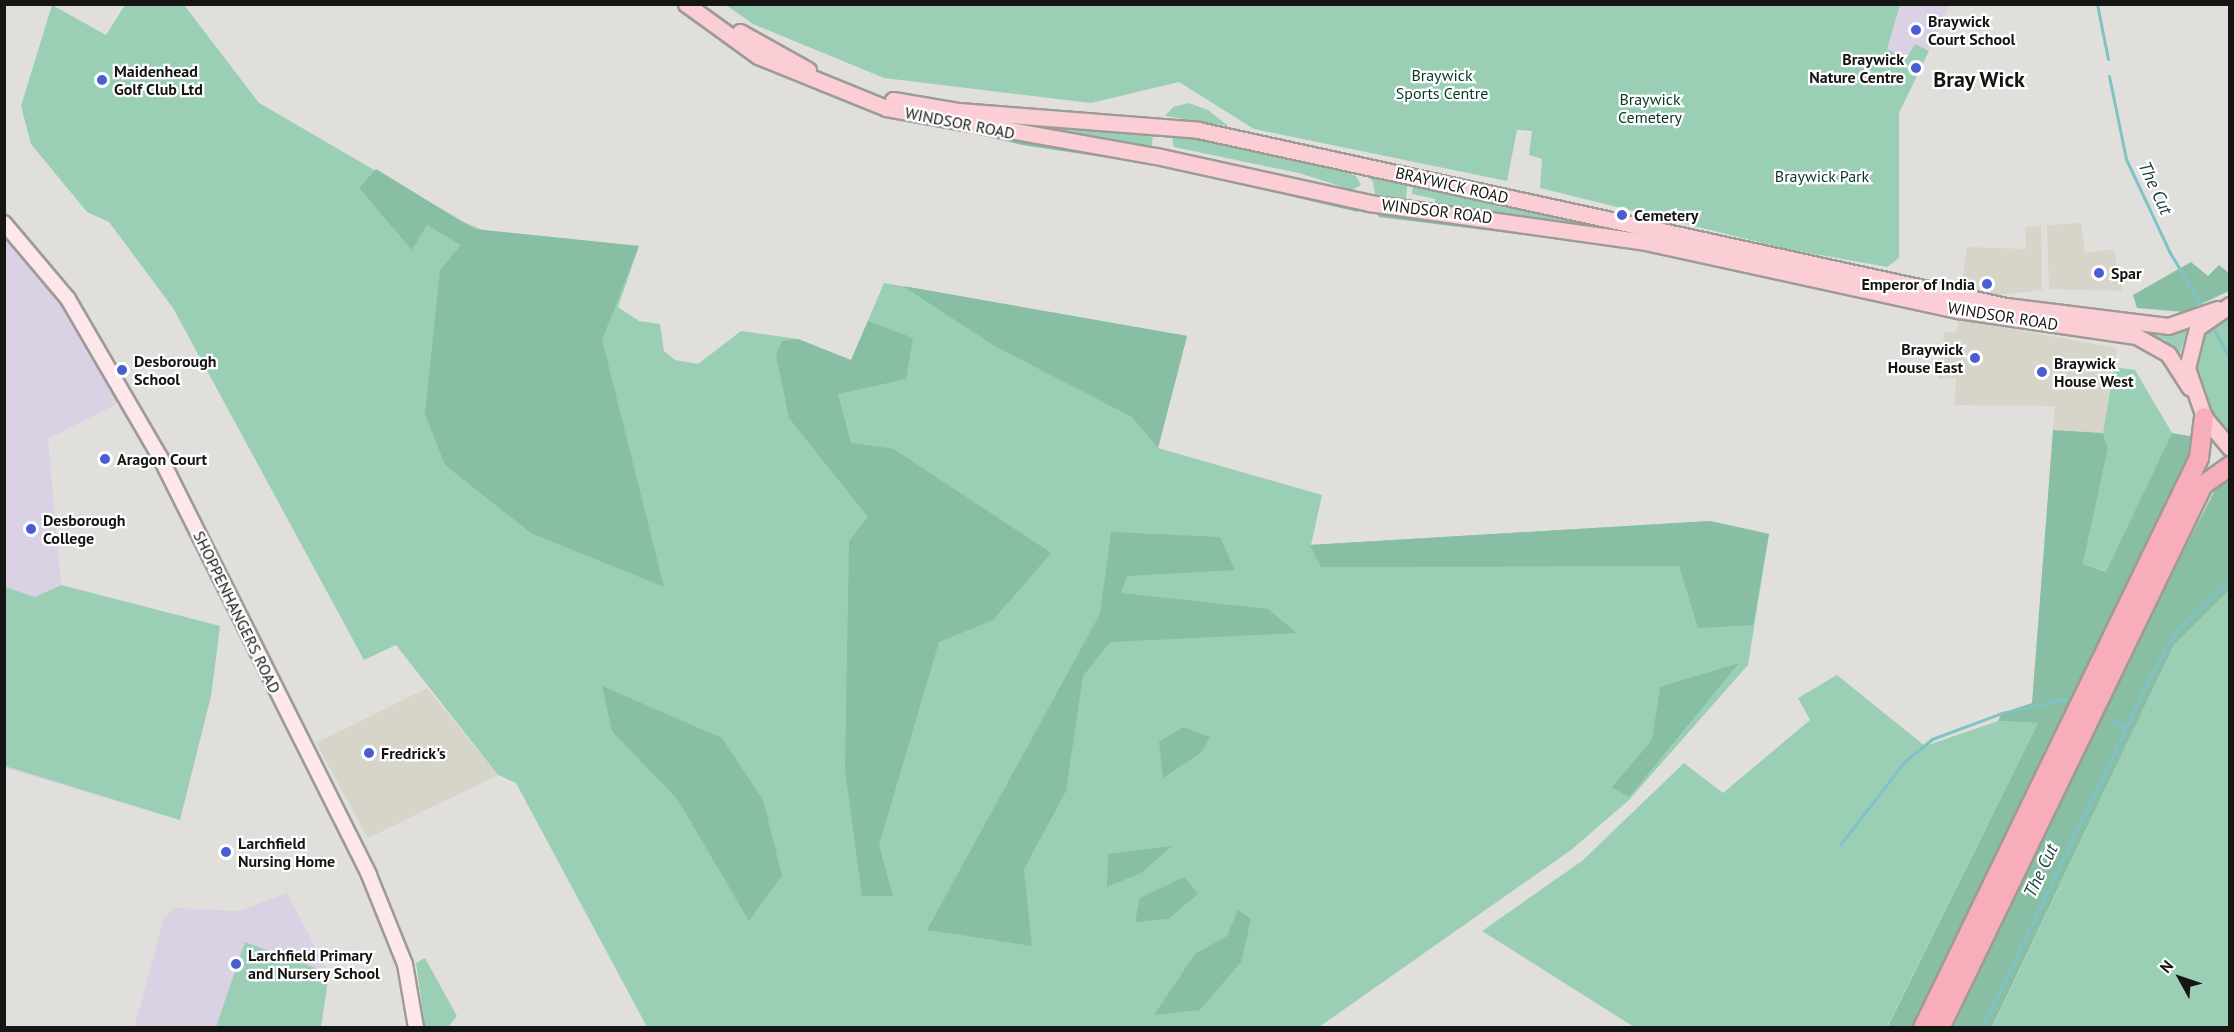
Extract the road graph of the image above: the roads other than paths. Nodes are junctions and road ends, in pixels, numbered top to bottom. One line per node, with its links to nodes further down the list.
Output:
1 (686, 4): 5 (main road, WINDSOR ROAD)
2 (702, 4): 4 (main road, BRAYWICK ROAD)
3 (4, 223): 9 (street, SHOPPENHANGERS ROAD)
4 (2223, 307): 5 (main road)
5 (2190, 388): 6 (main road, WINDSOR ROAD)
6 (2204, 417): 7 (main road, WINDSOR ROAD); 10 (highway)
7 (2229, 448)
8 (2229, 466): 11 (highway)
9 (417, 1028)
10 (1923, 1028)
11 (1940, 1028)

